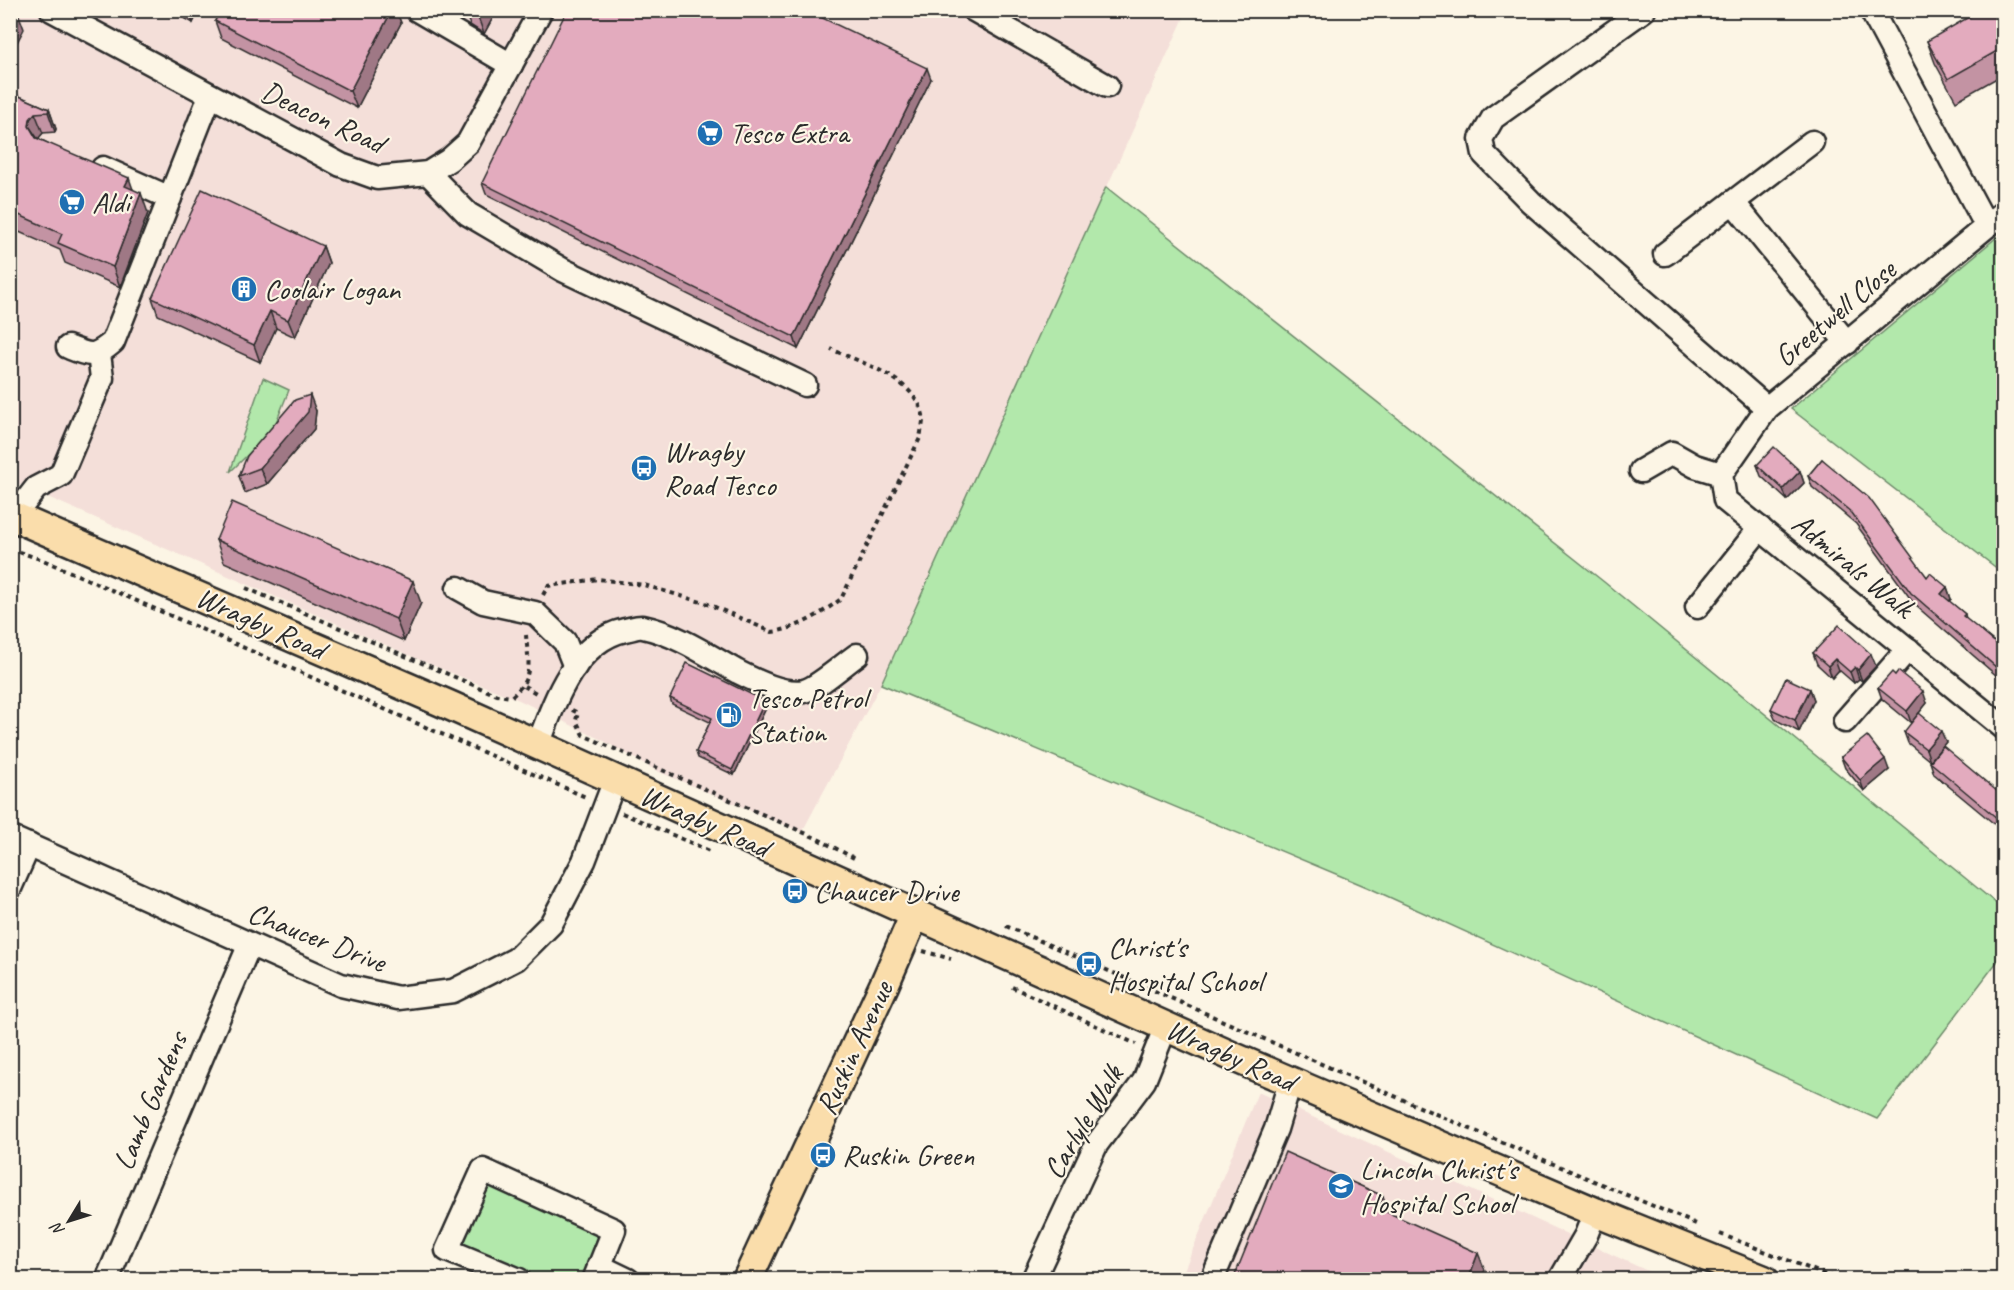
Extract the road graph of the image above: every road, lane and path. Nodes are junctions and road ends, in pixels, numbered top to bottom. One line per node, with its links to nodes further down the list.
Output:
1 (52, 10): 9 (street, Deacon Road)
2 (417, 10): 7 (street)
3 (541, 10): 7 (street)
4 (974, 10): 8 (street)
5 (1644, 10): 22 (street)
6 (1871, 10): 15 (street)
7 (511, 65): 12 (street)
8 (1107, 86)
9 (210, 96): 12 (street, Deacon Road); 13 (street)
10 (1812, 142): 14 (street)
11 (82, 159): 13 (street)
12 (428, 173): 21 (street)
13 (170, 198): 20 (street)
14 (1733, 202): 16 (street); 17 (street)
15 (1995, 219): 17 (street, Greetwell Close)
16 (1665, 254)
17 (1847, 343): 22 (street, Greetwell Close)
18 (68, 347): 20 (street)
19 (831, 349): 31 (path)
20 (99, 354): 25 (street)
21 (805, 385)
22 (1767, 408): 24 (street, Greetwell Close)
23 (1641, 471): 24 (street)
24 (1721, 474): 26 (street, Admirals Walk)
25 (12, 516): 38 (main road, Wragby Road)
26 (1760, 528): 30 (street, Admirals Walk); 32 (street, Admirals Walk)
27 (10, 549): 40 (path)
28 (238, 585): 31 (path)
29 (458, 588): 31 (street)
30 (1697, 607)
31 (535, 613): 34 (street)
32 (1908, 649): 36 (street, Admirals Walk); 37 (street, Admirals Walk)
33 (857, 655): 34 (street)
34 (575, 667): 38 (street)
35 (578, 713): 42 (path)
36 (1845, 721)
37 (2004, 728)
38 (538, 745): 39 (main road, Wragby Road)
39 (615, 780): 44 (main road, Wragby Road); 46 (street, Chaucer Drive)
40 (579, 794)
41 (20, 841): 43 (street); 46 (street, Chaucer Drive)
42 (855, 858)
43 (10, 888)
44 (915, 914): 50 (main road, Wragby Road); 60 (main road, Ruskin Avenue)
45 (1003, 924): 54 (path)
46 (249, 946): 57 (street, Lamb Gardens)
47 (916, 949): 48 (path)
48 (954, 960)
49 (1006, 984): 51 (path)
50 (1166, 1026): 52 (main road, Wragby Road); 61 (street, Carlyle Walk)
51 (1142, 1047)
52 (1290, 1082): 53 (main road, Wragby Road); 62 (street)
53 (1595, 1212): 63 (street); 64 (main road, Wragby Road)
54 (1707, 1229)
55 (1718, 1233): 65 (path)
56 (596, 1273): 58 (street); 59 (street)
57 (107, 1280)
58 (519, 1280)
59 (628, 1280)
60 (747, 1280)
61 (1033, 1280)
62 (1212, 1280)
63 (1560, 1280)
64 (1764, 1280)
65 (1839, 1280)

